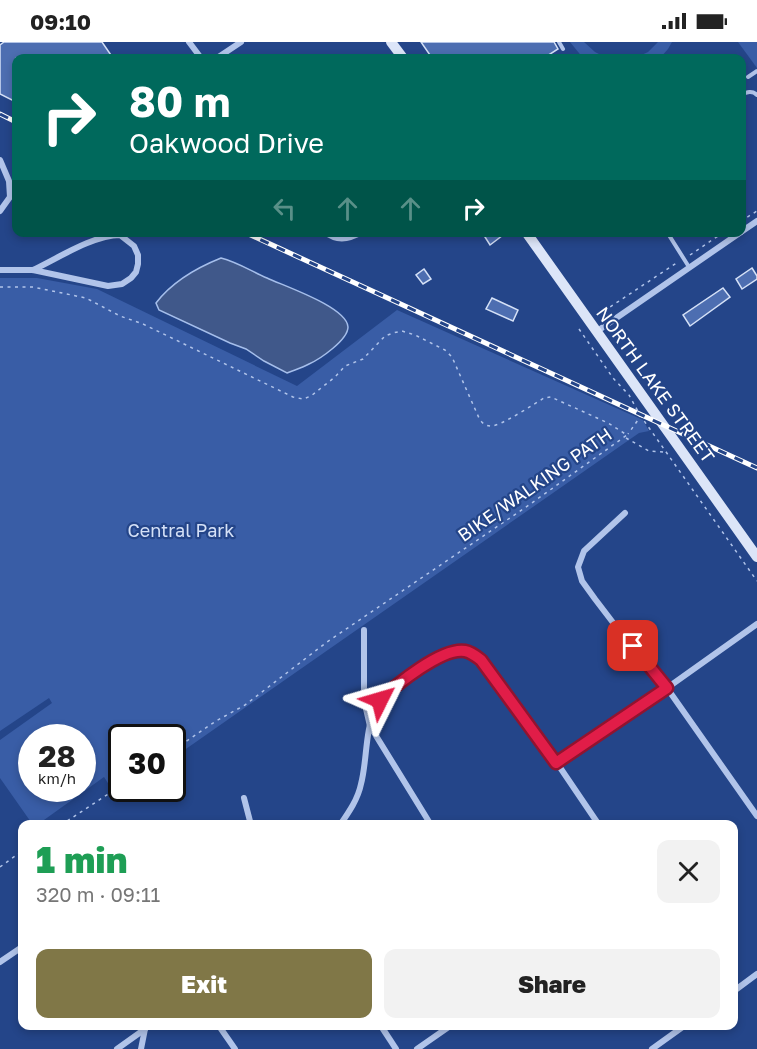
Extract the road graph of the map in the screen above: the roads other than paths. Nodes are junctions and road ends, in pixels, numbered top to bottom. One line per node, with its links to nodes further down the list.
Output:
1 (241, 42): 4 (street)
2 (559, 42): 3 (lane)
3 (563, 49)
4 (223, 54)
5 (757, 71): 6 (lane)
6 (748, 77)
7 (0, 160): 8 (street)
8 (0, 211)
9 (102, 237): 18 (street)
10 (123, 237): 18 (street)
11 (332, 237): 12 (street)
12 (351, 237)
13 (530, 237): 19 (street, NORTH LAKE STREET)
14 (670, 237): 16 (lane)
15 (734, 237): 16 (street)
16 (689, 268): 19 (street)
17 (0, 270): 18 (street)
18 (33, 270)
19 (596, 332): 21 (street, NORTH LAKE STREET)
20 (625, 513): 24 (street)
21 (757, 557)
22 (757, 624): 24 (street)
23 (364, 630): 25 (street)
24 (667, 688): 26 (street); 28 (street)
25 (370, 726): 26 (street); 30 (street); 31 (street)
26 (556, 763): 32 (street)
27 (244, 798): 29 (street)
28 (757, 816)
29 (250, 820)
30 (344, 820)
31 (427, 820)
32 (596, 820)
33 (18, 950): 34 (street)
34 (0, 962)
35 (757, 974): 36 (street)
36 (738, 988)
37 (143, 1030): 43 (street)
38 (146, 1030): 44 (street)
39 (222, 1030): 45 (street)
40 (384, 1030): 46 (street)
41 (444, 1030): 47 (street)
42 (678, 1030): 48 (street)
43 (117, 1049)
44 (141, 1049)
45 (235, 1049)
46 (396, 1049)
47 (417, 1049)
48 (652, 1049)

